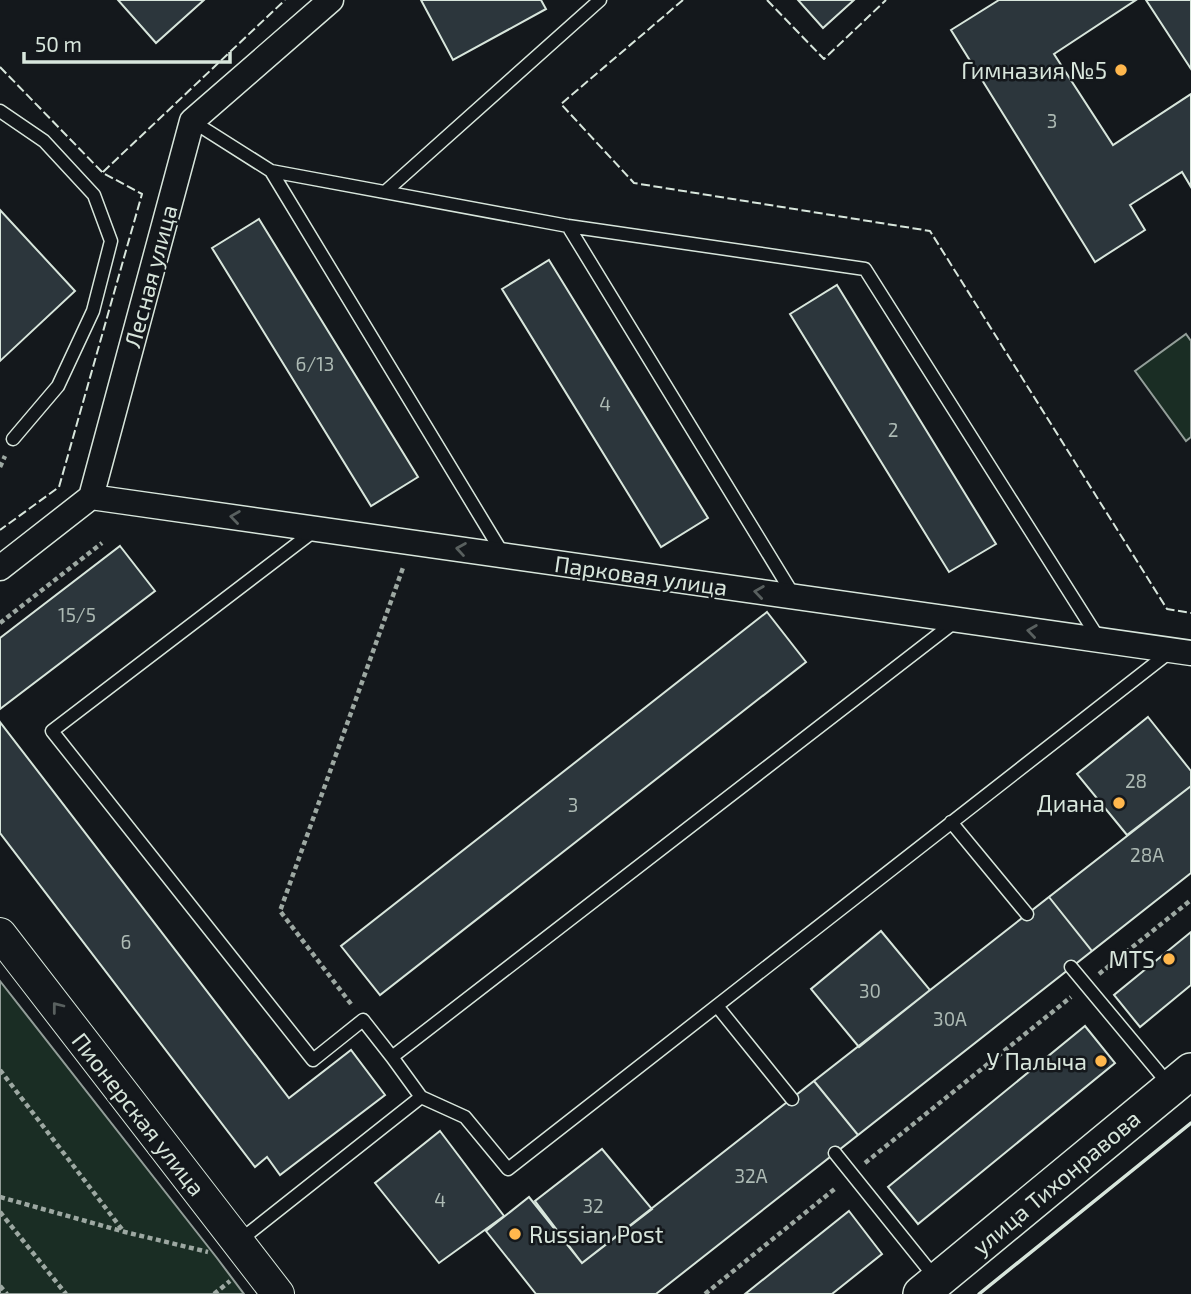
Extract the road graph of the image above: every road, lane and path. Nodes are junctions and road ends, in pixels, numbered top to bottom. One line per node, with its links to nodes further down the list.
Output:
1 (331, 0): 4 (street)
2 (600, 0): 6 (lane)
3 (0, 111): 8 (lane)
4 (192, 121): 5 (lane); 9 (street, Лесная улица)
5 (271, 171): 6 (lane); 13 (lane)
6 (386, 192): 7 (lane)
7 (568, 226): 15 (lane); 18 (lane)
8 (13, 439)
9 (91, 497): 10 (street, Парковая улица, one-way to 9); 14 (street)
10 (317, 528): 11 (street, Парковая улица); 27 (lane)
11 (412, 542): 13 (street, Парковая улица, one-way to 11); 27 (path)
12 (102, 543): 17 (path)
13 (504, 555): 15 (street, Парковая улица, one-way to 13)
14 (0, 568)
15 (794, 597): 16 (street, Парковая улица)
16 (957, 620): 18 (street, Парковая улица, one-way to 16); 28 (lane)
17 (0, 623)
18 (1100, 640): 19 (street, Парковая улица)
19 (1181, 652): 20 (lane)
20 (951, 822): 22 (lane); 26 (lane)
21 (1191, 900): 25 (path)
22 (1027, 914)
23 (0, 934): 38 (street, Пионерская улица, one-way to 23)
24 (1071, 967): 25 (lane)
25 (1086, 985): 30 (lane); 34 (path)
26 (717, 1006): 31 (lane); 32 (lane)
27 (363, 1020): 28 (lane)
28 (392, 1056): 31 (lane)
29 (0, 1070): 37 (path)
30 (1181, 1079): 40 (main road, улица Тихонравова)
31 (421, 1097): 38 (lane)
32 (792, 1099)
33 (835, 1153): 34 (lane)
34 (852, 1174): 40 (lane); 44 (path)
35 (0, 1197): 37 (path)
36 (0, 1212): 42 (path)
37 (125, 1232): 38 (path)
38 (245, 1252): 43 (street, Пионерская улица)
39 (0, 1286): 41 (path)
40 (929, 1287)
41 (7, 1294)
42 (66, 1294)
43 (278, 1294)
44 (705, 1294)

